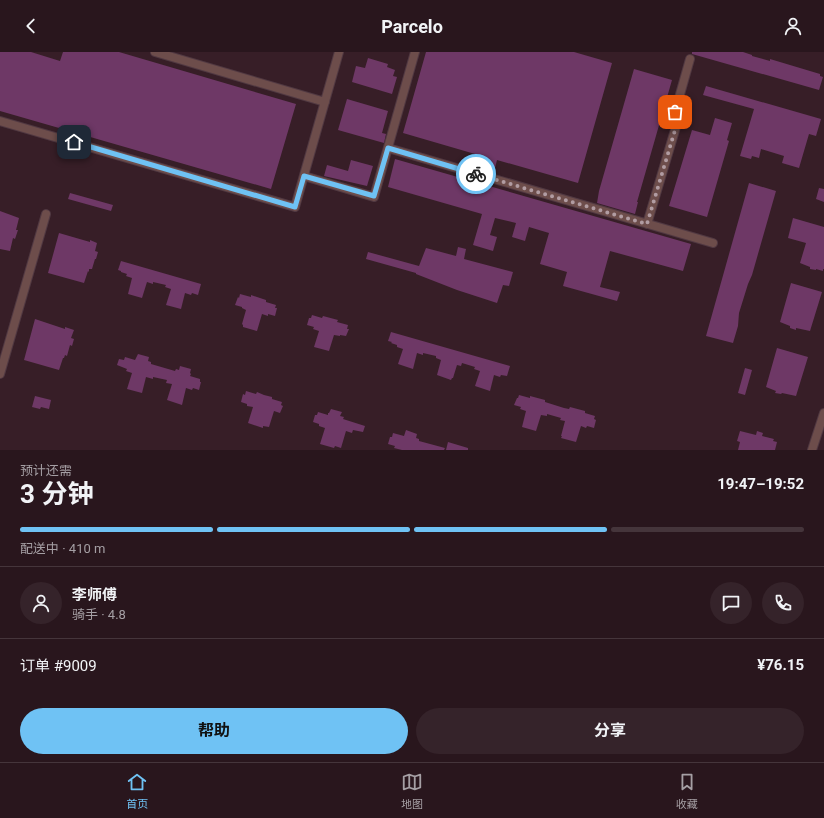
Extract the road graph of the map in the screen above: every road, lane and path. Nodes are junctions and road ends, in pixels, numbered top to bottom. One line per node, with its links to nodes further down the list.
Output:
1 (155, 52): 5 (street)
2 (339, 52): 5 (street)
3 (415, 52): 7 (street)
4 (690, 59): 10 (street)
5 (325, 102): 8 (street)
6 (0, 121): 8 (street)
7 (388, 148): 8 (street); 10 (street)
8 (304, 176)
9 (46, 214): 12 (street)
10 (647, 224): 11 (street)
11 (713, 243)
12 (0, 374)
13 (824, 413): 14 (street)
14 (812, 450)

